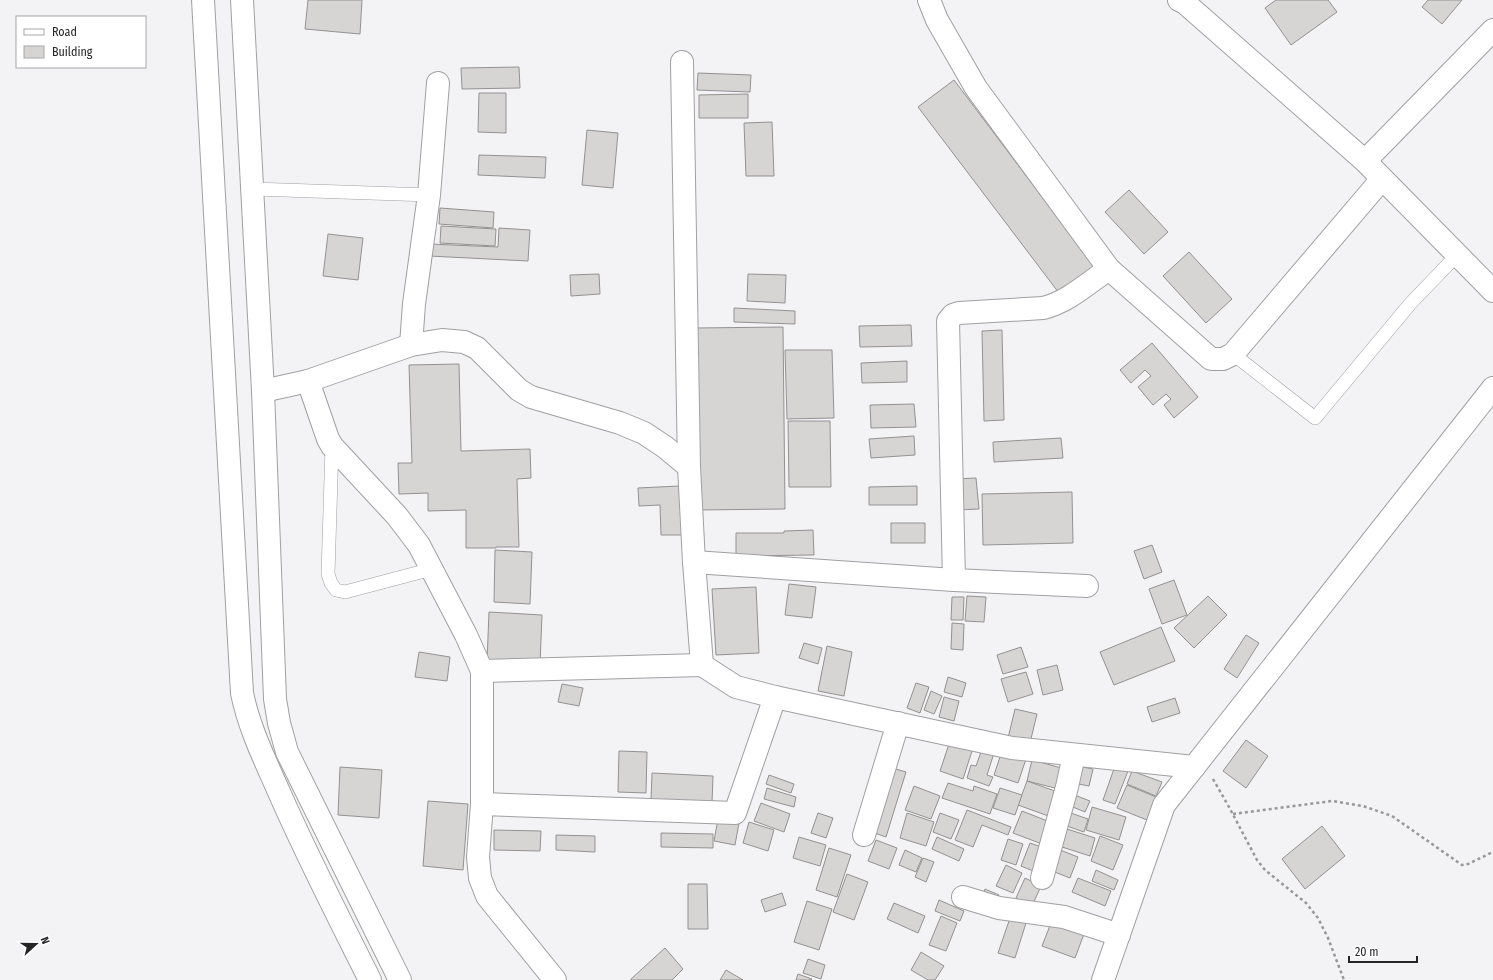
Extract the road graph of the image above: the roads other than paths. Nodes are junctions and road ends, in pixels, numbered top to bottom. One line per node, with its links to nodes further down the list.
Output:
1 (203, 0): 37 (street)
2 (242, 0): 10 (street)
3 (929, 0): 13 (street)
4 (1185, 1): 8 (street)
5 (1493, 30): 8 (street)
6 (682, 62): 21 (street)
7 (438, 83): 11 (street)
8 (1365, 161): 9 (street)
9 (1382, 179): 12 (street); 16 (street)
10 (252, 190): 11 (lane); 19 (street)
11 (429, 195): 15 (street)
12 (1457, 255): 14 (street); 16 (lane)
13 (1109, 269): 16 (street); 24 (street)
14 (1493, 290)
15 (411, 345): 17 (street); 21 (street)
16 (1233, 354)
17 (308, 381): 19 (street); 20 (street)
18 (1493, 388): 31 (street)
19 (263, 391): 38 (street)
20 (332, 446): 23 (street); 23 (lane)
21 (689, 467): 22 (street)
22 (694, 562): 24 (street); 26 (street)
23 (432, 569): 27 (street)
24 (954, 580): 25 (street)
25 (1087, 586)
26 (702, 665): 27 (street); 28 (street)
27 (482, 671): 32 (street)
28 (775, 697): 29 (street); 32 (street)
29 (898, 723): 30 (street); 33 (street)
30 (1074, 755): 31 (street); 34 (street)
31 (1197, 763): 36 (street)
32 (482, 804): 39 (street)
33 (864, 835)
34 (1042, 878)
35 (963, 896): 36 (street)
36 (1119, 935): 40 (street)
37 (370, 980)
38 (400, 980)
39 (555, 980)
40 (1103, 980)

